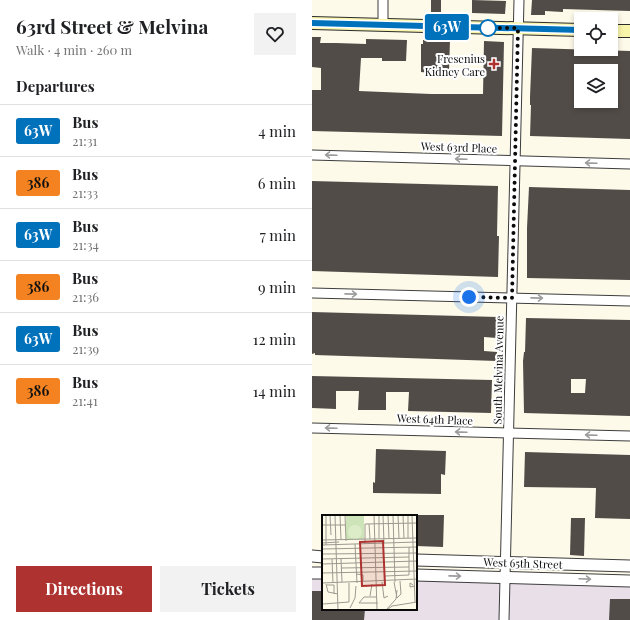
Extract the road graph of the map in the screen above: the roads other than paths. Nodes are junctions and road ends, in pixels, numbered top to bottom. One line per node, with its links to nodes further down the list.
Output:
1 (383, 0): 4 (street)
2 (519, 0): 5 (street, South Melvina Avenue)
3 (312, 23): 4 (main road)
4 (382, 25): 5 (main road)
5 (518, 28): 6 (main road); 10 (street, South Melvina Avenue)
6 (574, 30)
7 (618, 31): 8 (main road)
8 (630, 31)
9 (312, 155): 10 (street, West 63rd Place, one-way to 9)
10 (515, 160): 11 (street, West 63rd Place, one-way to 10); 13 (street, South Melvina Avenue)
11 (630, 164)
12 (312, 293): 13 (street, one-way to 13)
13 (512, 298): 14 (street, one-way to 14); 16 (street, South Melvina Avenue)
14 (630, 301)
15 (312, 428): 16 (street, West 64th Place, one-way to 15)
16 (509, 433): 17 (street, West 64th Place, one-way to 16); 21 (street, South Melvina Avenue)
17 (630, 436)
18 (312, 556): 19 (street)
19 (322, 557)
20 (417, 560): 21 (street, West 65th Street)
21 (505, 562): 22 (street, West 65th Street); 26 (street, South Melvina Avenue)
22 (630, 566)
23 (312, 572): 24 (street)
24 (322, 573)
25 (417, 575): 26 (street, West 65th Street, one-way to 26)
26 (505, 577): 27 (street, West 65th Street, one-way to 27); 28 (street, South Melvina Avenue)
27 (630, 581)
28 (504, 620)

